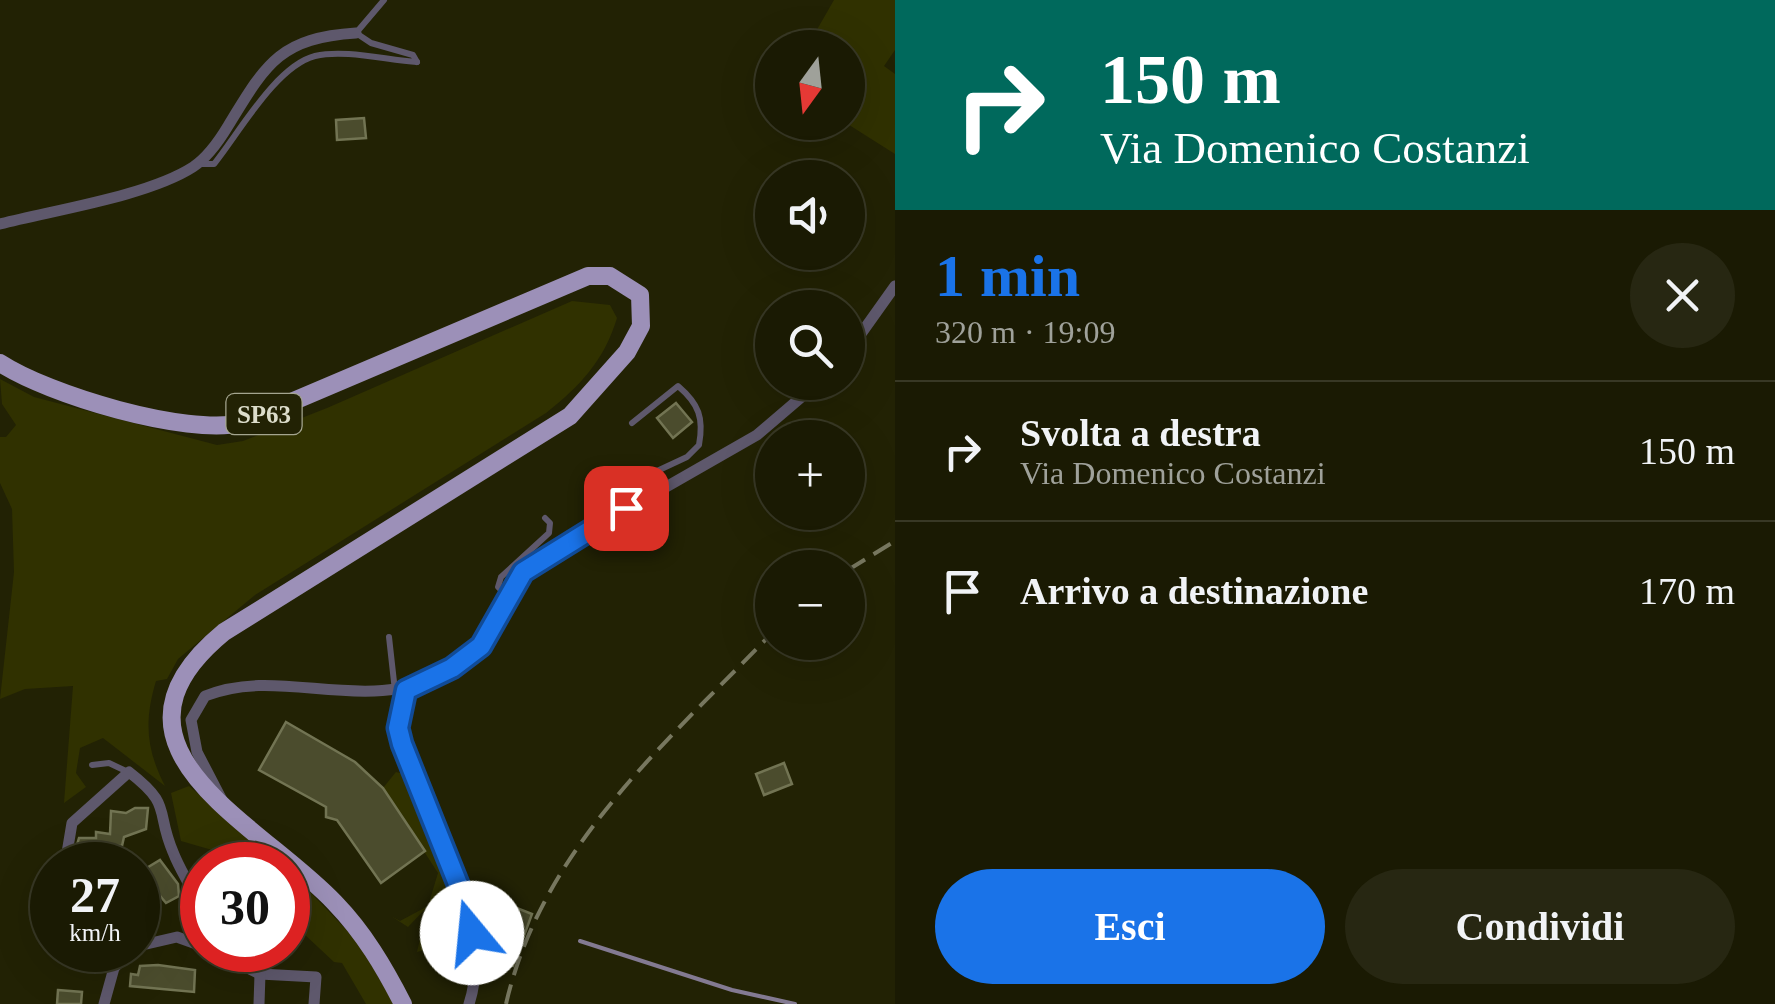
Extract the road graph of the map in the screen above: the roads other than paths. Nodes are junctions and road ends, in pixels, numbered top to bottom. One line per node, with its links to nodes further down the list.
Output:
1 (384, 0): 2 (lane)
2 (356, 33): 3 (street); 3 (lane)
3 (197, 164): 4 (street)
4 (0, 224)
5 (895, 286): 6 (street)
6 (865, 328)
7 (0, 363): 17 (main road, SP63)
8 (798, 400): 10 (street)
9 (632, 423): 10 (lane)
10 (660, 490): 12 (street)
11 (545, 518): 12 (lane)
12 (508, 597): 14 (street)
13 (389, 637): 14 (lane)
14 (400, 690): 17 (street); 27 (street)
15 (92, 765): 16 (lane)
16 (130, 772): 18 (street); 19 (street)
17 (225, 806): 26 (main road)
18 (69, 842)
19 (180, 865)
20 (113, 972): 23 (street)
21 (256, 972): 22 (street)
22 (260, 974): 24 (street); 25 (street)
23 (104, 1004)
24 (258, 1004)
25 (314, 1004)
26 (403, 1004)
27 (470, 1004)

